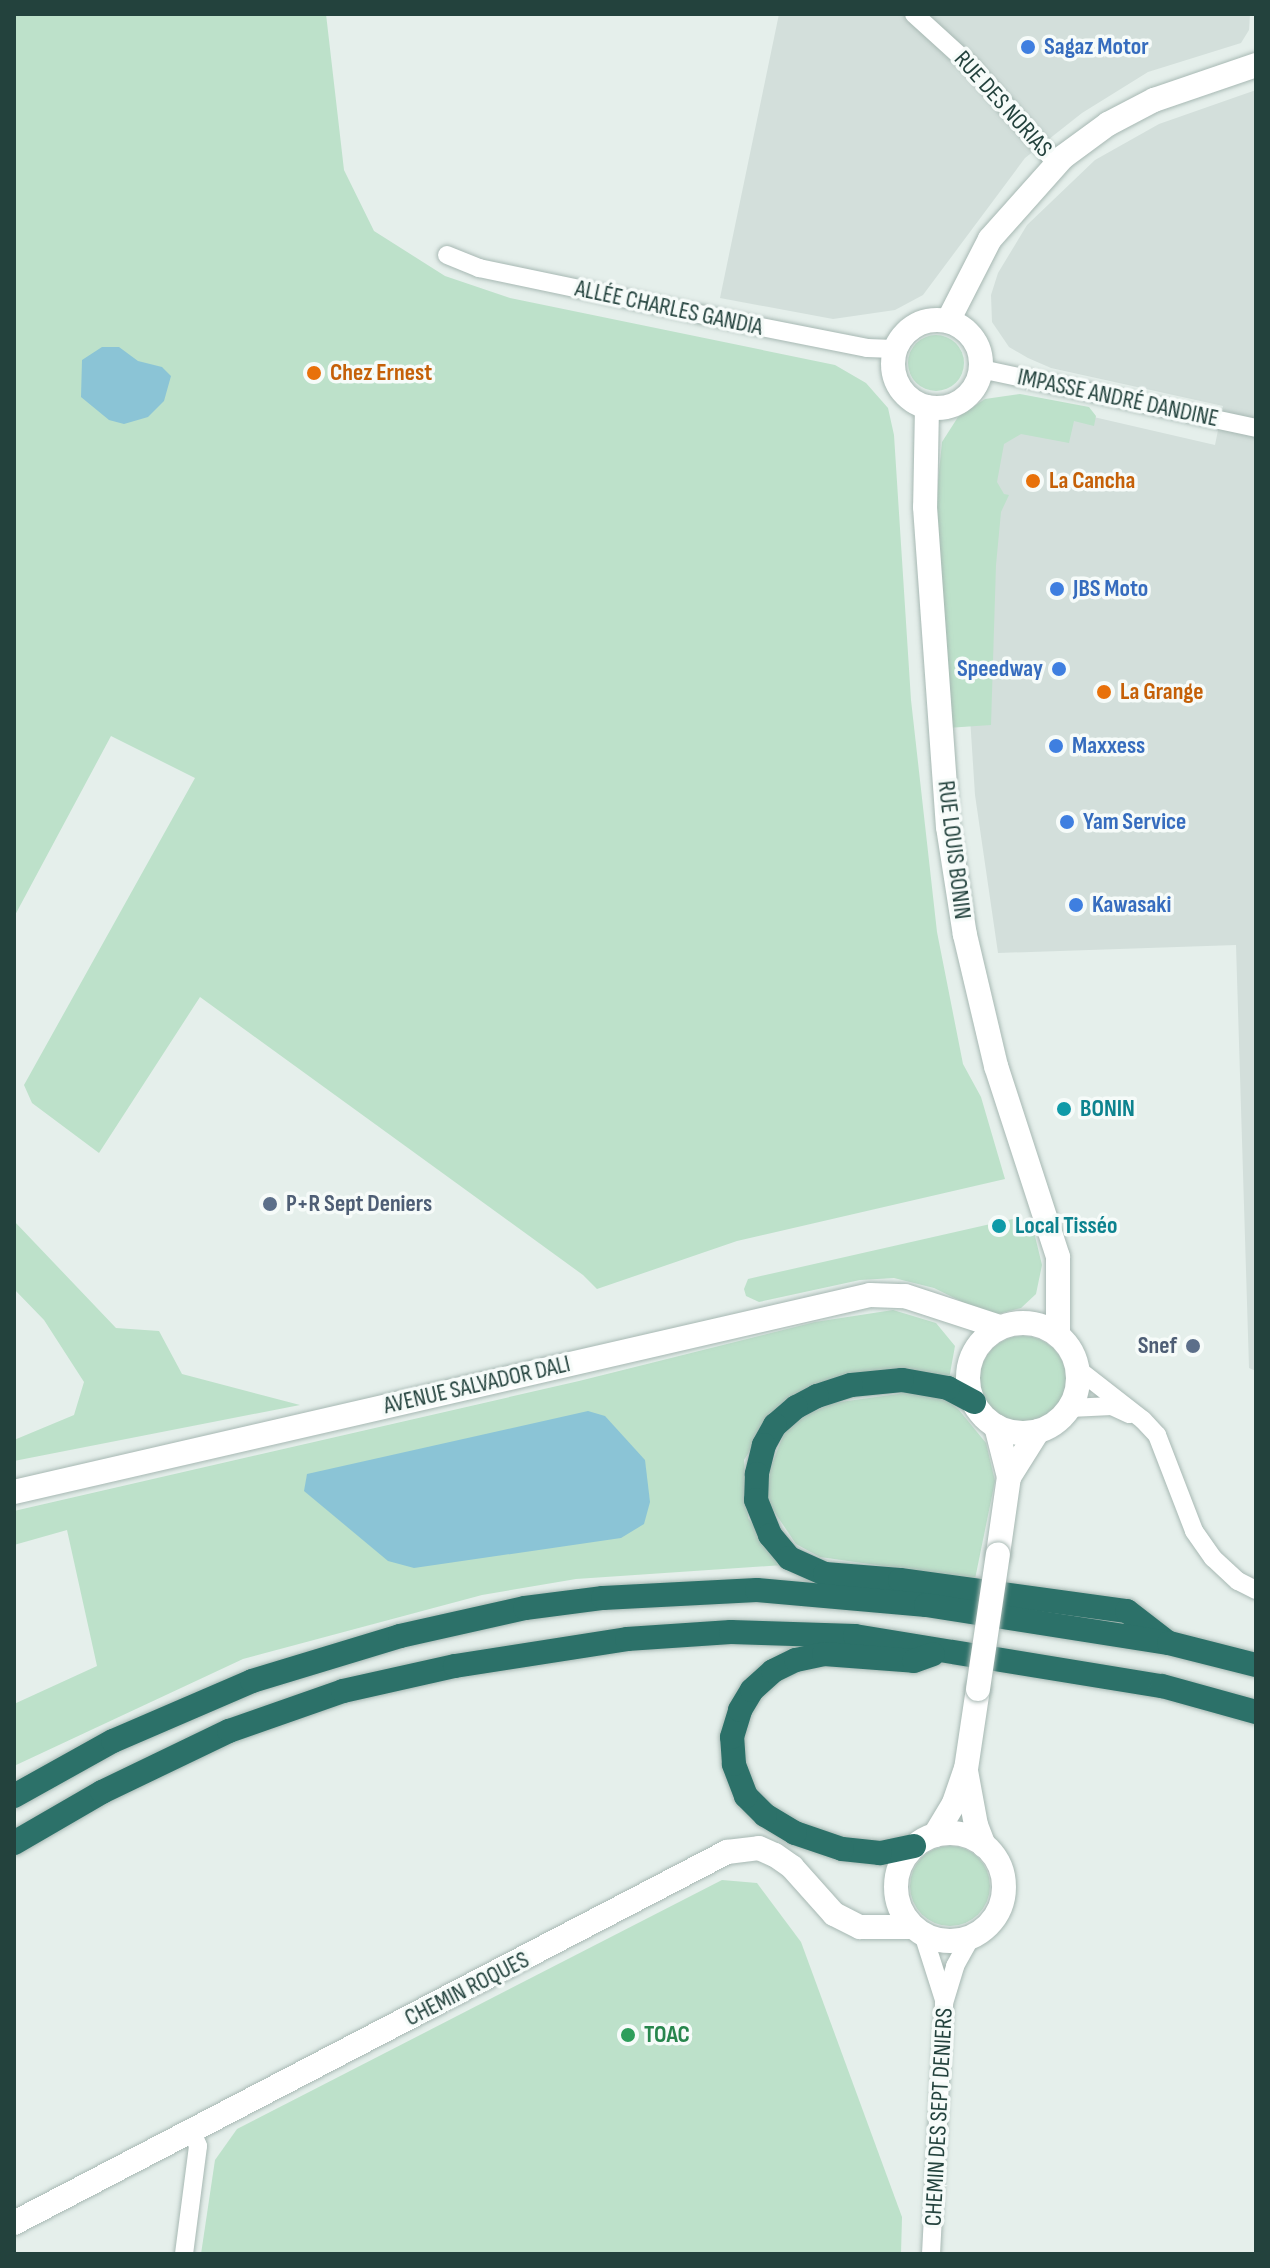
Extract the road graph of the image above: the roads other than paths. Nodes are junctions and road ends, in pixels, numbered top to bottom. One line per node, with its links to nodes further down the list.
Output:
1 (914, 14): 3 (street, RUE DES NORIAS)
2 (1256, 65): 3 (street)
3 (1056, 163): 5 (street)
4 (447, 255): 6 (street, ALLÉE CHARLES GANDIA)
5 (948, 321): 6 (street); 7 (street)
6 (894, 349): 8 (street)
7 (981, 369): 8 (street); 9 (street, IMPASSE ANDRÉ DANDINE)
8 (927, 407): 10 (street, RUE LOUIS BONIN)
9 (1256, 428)
10 (1057, 1279): 12 (street); 14 (street, RUE LOUIS BONIN)
11 (940, 1308): 13 (street, AVENUE SALVADOR DALI); 15 (street); 23 (street, AVENUE SALVADOR DALI)
12 (1027, 1322): 13 (street); 14 (street)
13 (1000, 1327): 15 (street)
14 (1058, 1334): 16 (street)
15 (974, 1353): 17 (street)
16 (1079, 1370): 18 (street); 19 (street)
17 (974, 1402): 20 (street); 25 (highway)
18 (1070, 1408): 19 (street); 21 (street)
19 (1143, 1420): 24 (street)
20 (996, 1426): 21 (street); 22 (street)
21 (1038, 1431): 22 (street)
22 (1009, 1477): 29 (street, bridge)
23 (14, 1492)
24 (1256, 1590)
25 (1169, 1643): 27 (highway); 30 (highway)
26 (947, 1650): 28 (highway); 31 (highway); 32 (highway)
27 (1256, 1665)
28 (1256, 1712)
29 (966, 1769): 31 (street); 33 (street)
30 (14, 1796)
31 (924, 1841): 33 (street); 34 (street)
32 (14, 1843)
33 (984, 1846): 37 (street)
34 (895, 1888): 35 (street); 36 (street)
35 (842, 1919): 36 (street); 39 (street, CHEMIN ROQUES)
36 (918, 1931): 37 (street); 38 (street)
37 (971, 1937): 38 (street, CHEMIN DES SEPT DENIERS)
38 (944, 2003): 42 (street, CHEMIN DES SEPT DENIERS)
39 (192, 2131): 40 (street, CHEMIN ROQUES); 41 (street)
40 (14, 2223)
41 (184, 2254)
42 (931, 2254)

